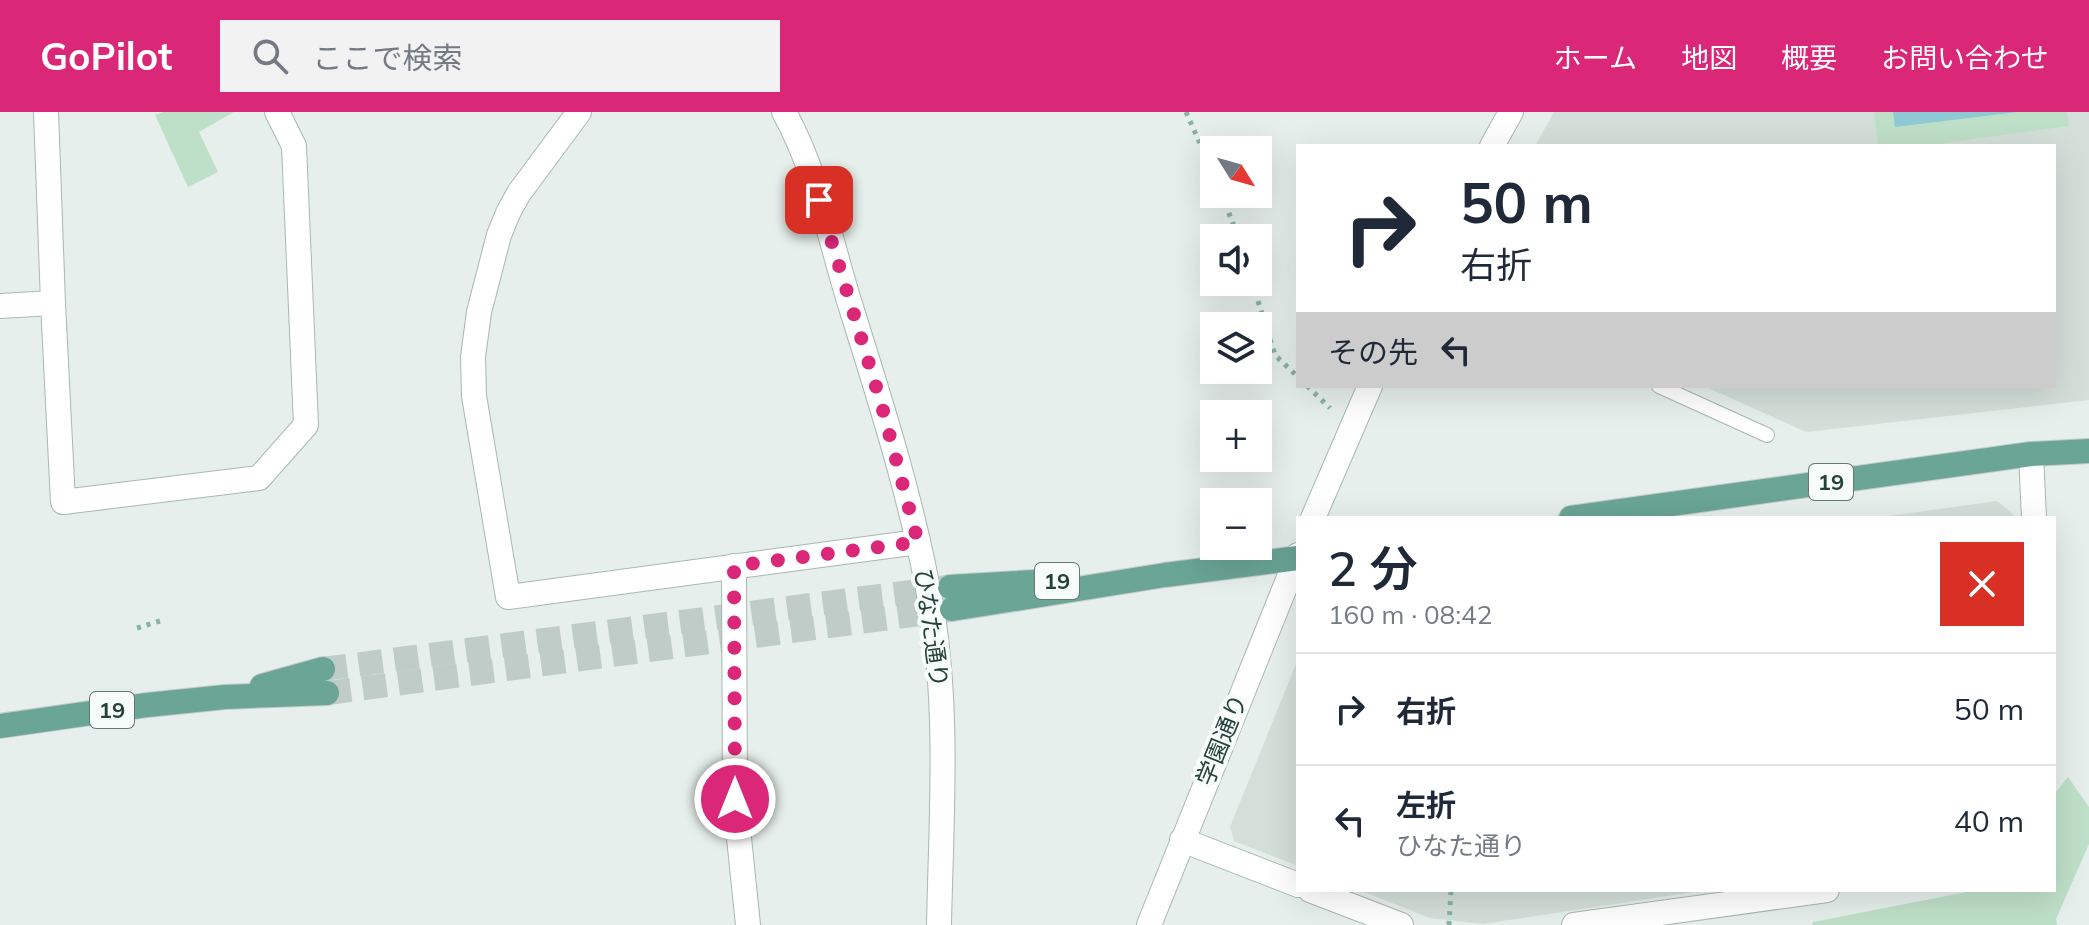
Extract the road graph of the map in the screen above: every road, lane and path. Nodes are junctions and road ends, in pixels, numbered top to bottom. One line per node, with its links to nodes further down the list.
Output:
1 (46, 112): 10 (street)
2 (277, 112): 10 (street)
3 (579, 112): 24 (street)
4 (784, 112): 21 (street, ひなた通り)
5 (1186, 112): 7 (path)
6 (1511, 112): 8 (street)
7 (1200, 144)
8 (1493, 144)
9 (1256, 296): 12 (path)
10 (53, 303): 11 (street)
11 (0, 306)
12 (1296, 375)
13 (1369, 388): 18 (street)
14 (1663, 388): 15 (lane)
15 (1767, 435)
16 (2089, 451): 17 (main road, 19)
17 (2031, 454): 19 (main road, 19); 20 (street)
18 (1314, 516)
19 (1585, 516)
20 (2034, 516)
21 (918, 542): 24 (street); 39 (street, ひなた通り)
22 (1296, 557): 25 (main road, 19)
23 (1296, 562): 32 (street, 学園通り)
24 (734, 566): 38 (street)
25 (951, 598)
26 (160, 621): 27 (path)
27 (137, 628)
28 (323, 669): 30 (main road, 19)
29 (327, 693): 30 (main road, 19)
30 (225, 697): 31 (main road, 19)
31 (0, 726)
32 (1182, 840): 33 (street); 40 (street, 学園通り)
33 (1296, 884)
34 (1315, 892): 41 (street)
35 (1451, 892): 37 (path)
36 (1813, 892): 42 (street)
37 (1449, 923)
38 (748, 925)
39 (939, 925)
40 (1149, 925)
41 (1401, 925)
42 (1574, 925)

